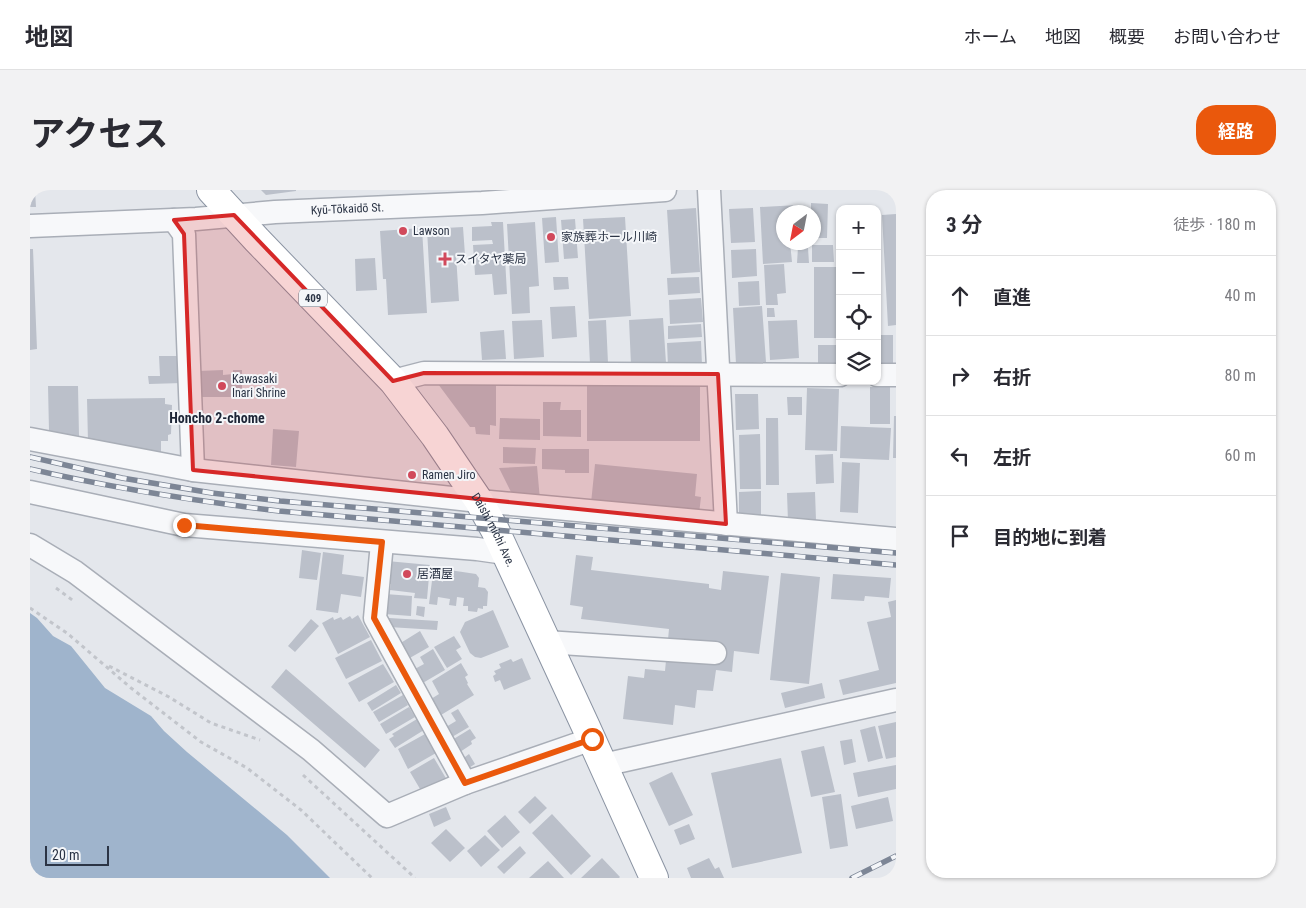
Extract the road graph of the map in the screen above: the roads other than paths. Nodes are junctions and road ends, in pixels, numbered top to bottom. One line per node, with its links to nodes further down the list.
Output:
1 (211, 190): 5 (highway, Daishi michi Ave. / 409)
2 (665, 190): 4 (street, Kyū-Tōkaidō St.)
3 (710, 190): 8 (street)
4 (481, 196): 5 (street, Kyū-Tōkaidō St.)
5 (234, 215): 6 (street, Kyū-Tōkaidō St.); 12 (highway, Daishi michi Ave. / 409)
6 (174, 220): 7 (street, Kyū-Tōkaidō St.); 14 (street)
7 (30, 226)
8 (718, 374): 9 (street); 12 (street); 17 (street)
9 (836, 375)
10 (881, 375): 11 (street)
11 (896, 375)
12 (393, 381): 16 (highway, Daishi michi Ave. / 409)
13 (30, 439): 14 (street)
14 (193, 470): 16 (street)
15 (30, 492): 19 (street)
16 (479, 501): 17 (street); 21 (highway, Daishi michi Ave. / 409)
17 (726, 524): 18 (street)
18 (896, 540)
19 (382, 542): 21 (street); 27 (street)
20 (30, 545): 27 (street)
21 (505, 553): 22 (highway, Daishi michi Ave. / 409)
22 (546, 642): 23 (street); 25 (highway, Daishi michi Ave. / 409)
23 (716, 653)
24 (896, 700): 26 (street)
25 (592, 739): 26 (highway, Daishi michi Ave. / 409); 27 (street)
26 (603, 765): 28 (highway, Daishi michi Ave. / 409)
27 (465, 783)
28 (654, 878)

